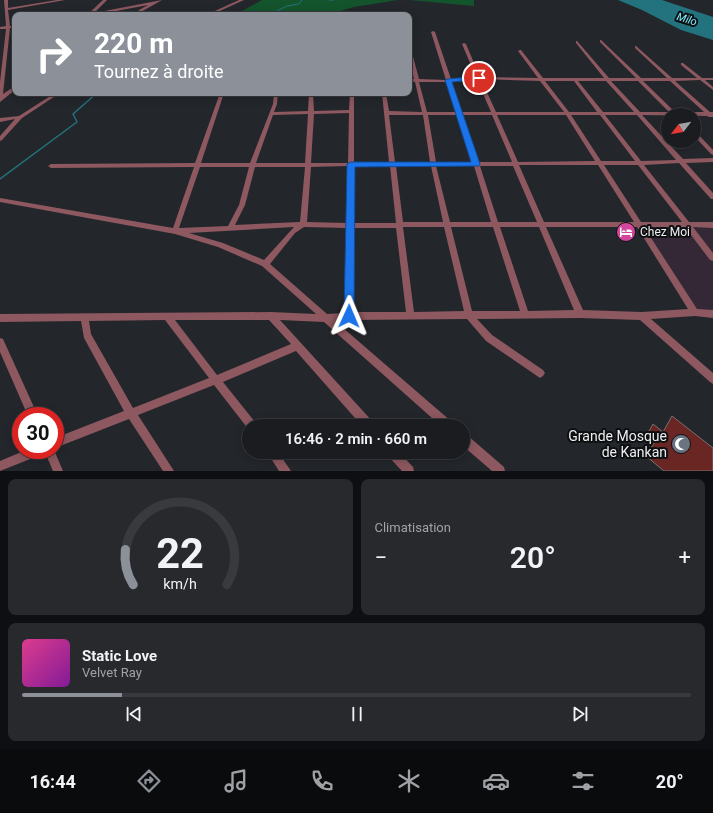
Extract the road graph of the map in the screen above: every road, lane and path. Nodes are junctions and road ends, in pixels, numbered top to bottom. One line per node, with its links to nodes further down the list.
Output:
1 (6, 0): 7 (street)
2 (63, 0): 7 (street)
3 (105, 0): 8 (street)
4 (160, 0): 6 (street)
5 (242, 0): 11 (street)
6 (154, 3): 9 (street); 10 (street)
7 (6, 9): 14 (street)
8 (92, 12)
9 (105, 12)
10 (139, 12)
11 (215, 12)
12 (12, 27): 14 (street)
13 (0, 28): 14 (street)
14 (8, 28): 18 (street)
15 (433, 32): 31 (street)
16 (601, 40): 33 (street)
17 (577, 42): 27 (street)
18 (5, 44): 20 (street); 44 (street)
19 (464, 44): 25 (street)
20 (0, 45)
21 (636, 47): 34 (street)
22 (520, 51): 26 (street)
23 (412, 61): 30 (street)
24 (683, 64): 35 (street)
25 (479, 78): 26 (street); 31 (street); 53 (street)
26 (542, 79): 32 (street); 54 (street)
27 (607, 79): 32 (street); 33 (street); 55 (street)
28 (713, 79): 35 (street)
29 (412, 80): 30 (street)
30 (417, 80): 31 (street); 51 (street)
31 (448, 80): 52 (street)
32 (575, 80): 49 (street)
33 (641, 80): 34 (street); 45 (street)
34 (673, 80): 35 (street); 58 (street)
35 (701, 80): 37 (street)
36 (12, 89): 44 (street)
37 (713, 89)
38 (53, 96): 59 (street)
39 (221, 96): 73 (street)
40 (276, 96): 50 (street)
41 (311, 96): 47 (street)
42 (352, 96): 46 (street)
43 (384, 96): 48 (street)
44 (1, 97)
45 (669, 108)
46 (352, 111): 47 (street); 67 (street)
47 (311, 113): 50 (street); 75 (street)
48 (387, 113): 51 (street); 68 (street)
49 (602, 113): 54 (street); 55 (street); 66 (street)
50 (271, 114): 74 (street)
51 (425, 114): 52 (street); 69 (street)
52 (460, 114): 53 (street); 70 (street)
53 (494, 114): 54 (street); 71 (street)
54 (568, 114): 72 (street)
55 (638, 114): 56 (street); 65 (street)
56 (661, 114)
57 (701, 115): 58 (street)
58 (712, 116)
59 (20, 117): 60 (street); 61 (street)
60 (0, 120)
61 (0, 138)
62 (701, 141): 63 (street)
63 (713, 152)
64 (713, 160): 65 (street)
65 (680, 161): 66 (street); 77 (street)
66 (640, 163): 72 (street); 85 (street)
67 (351, 164): 68 (street); 75 (street); 87 (street)
68 (393, 164): 69 (street); 83 (street)
69 (432, 164): 70 (street); 80 (street)
70 (476, 164): 71 (street); 81 (street)
71 (516, 164): 72 (street); 82 (street)
72 (601, 164): 84 (street)
73 (196, 165): 74 (street); 76 (street); 89 (street)
74 (252, 165): 75 (street); 88 (street)
75 (308, 165): 79 (street)
76 (51, 166)
77 (713, 197)
78 (0, 200): 89 (street)
79 (303, 224): 87 (street); 88 (street); 91 (street)
80 (447, 224): 81 (street); 83 (street); 93 (street)
81 (495, 224): 82 (street); 94 (street)
82 (542, 224): 84 (street); 95 (street)
83 (399, 225): 87 (street); 97 (street)
84 (640, 225): 85 (street); 92 (street)
85 (688, 225): 86 (street); 90 (street)
86 (713, 225)
87 (350, 226): 99 (street)
88 (231, 227): 89 (street)
89 (175, 231): 91 (street)
90 (713, 258)
91 (265, 264): 104 (street)
92 (695, 312): 96 (street); 100 (street)
93 (469, 314): 94 (street); 97 (street); 107 (street)
94 (525, 314): 95 (street)
95 (580, 314): 100 (street)
96 (713, 314)
97 (410, 315): 99 (street)
98 (271, 316): 102 (street); 104 (street); 106 (street)
99 (349, 316): 104 (street)
100 (642, 316): 108 (street)
101 (84, 317): 102 (street); 103 (street); 111 (street)
102 (167, 317): 109 (street)
103 (0, 318)
104 (324, 318): 114 (street)
105 (0, 342): 110 (street)
106 (297, 346): 109 (street); 113 (street)
107 (540, 373)
108 (713, 379)
109 (216, 380): 111 (street); 112 (street)
110 (29, 407)
111 (131, 414): 115 (street); 123 (street)
112 (247, 419)
113 (363, 419)
114 (440, 419)
115 (64, 440)
116 (470, 445): 126 (street)
117 (17, 459): 121 (street)
118 (53, 459): 122 (street)
119 (277, 459): 124 (street)
120 (398, 459): 125 (street)
121 (0, 466)
122 (58, 471)
123 (169, 471)
124 (286, 471)
125 (409, 471)
126 (500, 471)

